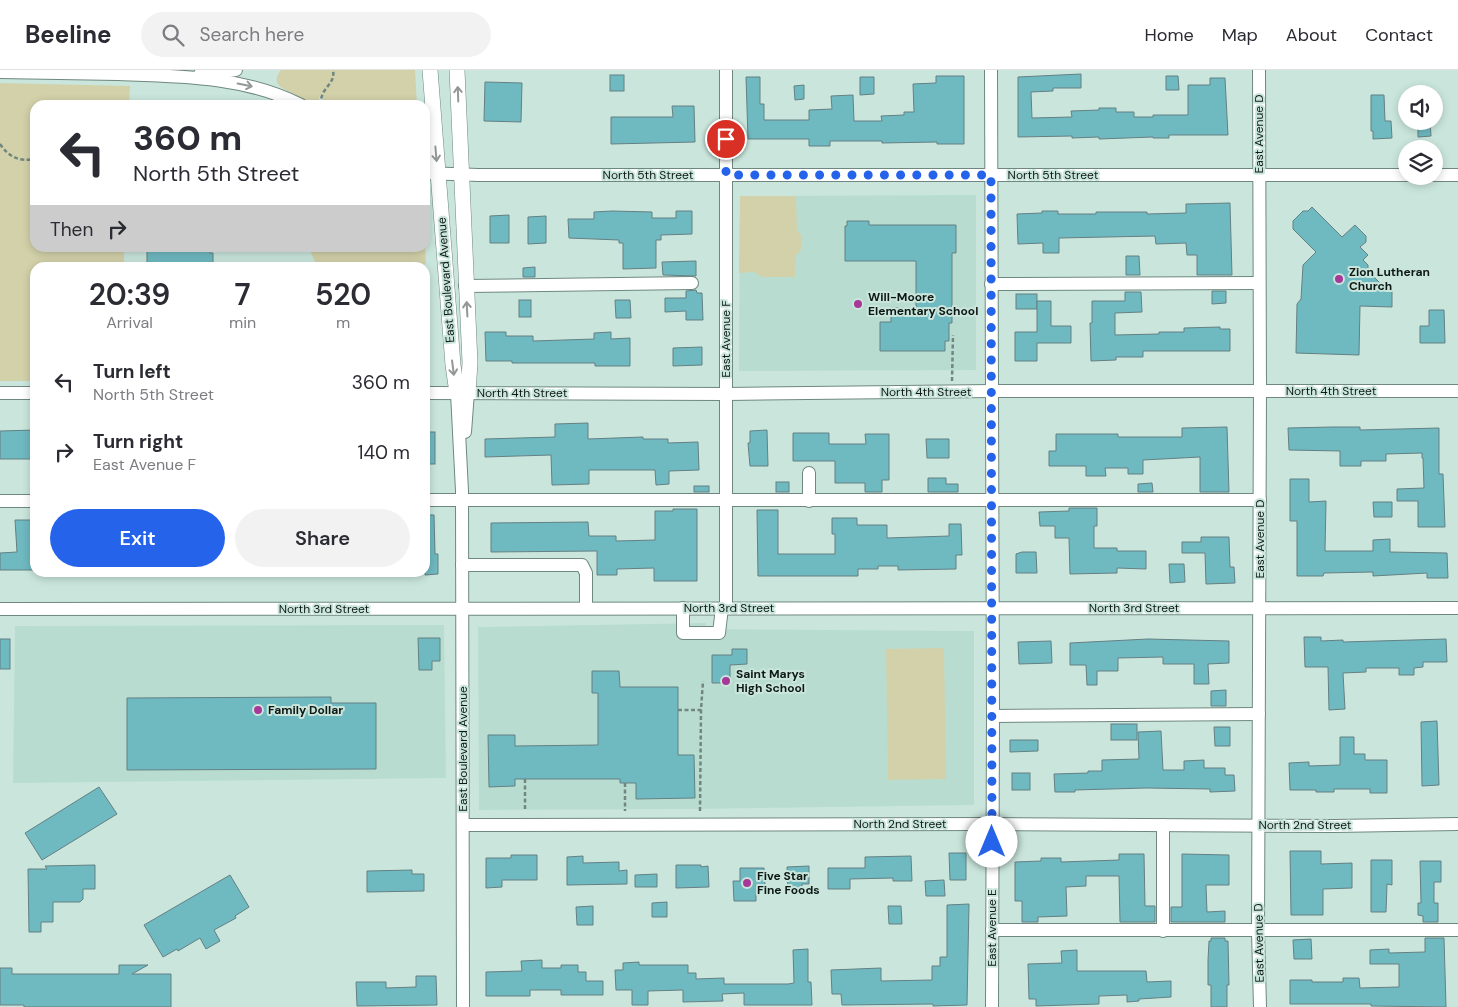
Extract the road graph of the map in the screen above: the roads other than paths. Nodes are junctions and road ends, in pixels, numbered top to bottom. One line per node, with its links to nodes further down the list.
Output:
1 (236, 70): 8 (street)
2 (430, 70): 10 (main road, East Boulevard Avenue, one-way to 10)
3 (457, 70): 11 (main road, East Boulevard Avenue, one-way to 3)
4 (726, 70): 12 (street, East Avenue F)
5 (991, 70): 13 (street, East Avenue E)
6 (1259, 70): 14 (street, East Avenue D)
7 (0, 72): 8 (street)
8 (180, 76): 9 (street, one-way to 9)
9 (291, 100)
10 (431, 174): 11 (street, North 5th Street); 28 (main road, East Boulevard Avenue, one-way to 28)
11 (461, 175): 12 (street, North 5th Street); 21 (main road, East Boulevard Avenue)
12 (726, 175): 13 (street, North 5th Street); 29 (street, East Avenue F)
13 (991, 175): 14 (street, North 5th Street); 20 (street, East Avenue E)
14 (1259, 175): 15 (street, North 5th Street); 19 (street, East Avenue D)
15 (1398, 175)
16 (1443, 175): 17 (street)
17 (1458, 175)
18 (692, 283): 21 (street)
19 (1259, 283): 20 (street); 24 (street, East Avenue D)
20 (991, 284): 22 (street, East Avenue E)
21 (465, 286): 28 (main road, East Boulevard Avenue, one-way to 21)
22 (992, 391): 24 (street, North 4th Street); 29 (street, North 4th Street); 35 (street, East Avenue E)
23 (1458, 391): 24 (street, North 4th Street)
24 (1260, 392): 36 (street, East Avenue D)
25 (0, 393): 26 (street)
26 (30, 393)
27 (430, 393): 28 (street, North 4th Street)
28 (462, 393): 29 (street, North 4th Street); 31 (street, East Boulevard Avenue)
29 (726, 394): 33 (street, East Avenue F)
30 (809, 473): 34 (street)
31 (462, 495): 32 (street); 33 (street); 39 (street, East Boulevard Avenue)
32 (430, 499)
33 (727, 500): 34 (street); 43 (street, East Avenue F)
34 (809, 500): 35 (street)
35 (992, 500): 36 (street); 44 (street, East Avenue E)
36 (1260, 500): 45 (street, East Avenue D)
37 (0, 501): 38 (street)
38 (30, 501)
39 (462, 565): 40 (street, East Boulevard Avenue); 41 (street)
40 (462, 608): 41 (street, North 3rd Street); 47 (street, North 3rd Street); 52 (street, East Boulevard Avenue)
41 (586, 608): 42 (street, North 3rd Street)
42 (683, 608): 43 (street, North 3rd Street); 43 (street, East Avenue F)
43 (724, 608): 44 (street, North 3rd Street)
44 (992, 608): 45 (street, North 3rd Street); 49 (street, East Avenue E)
45 (1260, 608): 46 (street, North 3rd Street); 48 (street, East Avenue D)
46 (1458, 608)
47 (0, 609)
48 (1259, 714): 49 (street); 54 (street, East Avenue D)
49 (993, 716): 50 (street, East Avenue E)
50 (992, 824): 52 (street, North 2nd Street); 53 (street, North 2nd Street); 55 (street, East Avenue E)
51 (1458, 824): 54 (street, North 2nd Street)
52 (463, 825): 59 (street, East Boulevard Avenue)
53 (1163, 825): 54 (street, North 2nd Street); 57 (street)
54 (1259, 825): 58 (street, East Avenue D)
55 (992, 930): 57 (street); 60 (street, East Avenue E)
56 (1458, 930): 58 (street)
57 (1163, 931): 58 (street)
58 (1258, 931): 61 (street, East Avenue D)
59 (463, 1007)
60 (992, 1007)
61 (1260, 1007)

